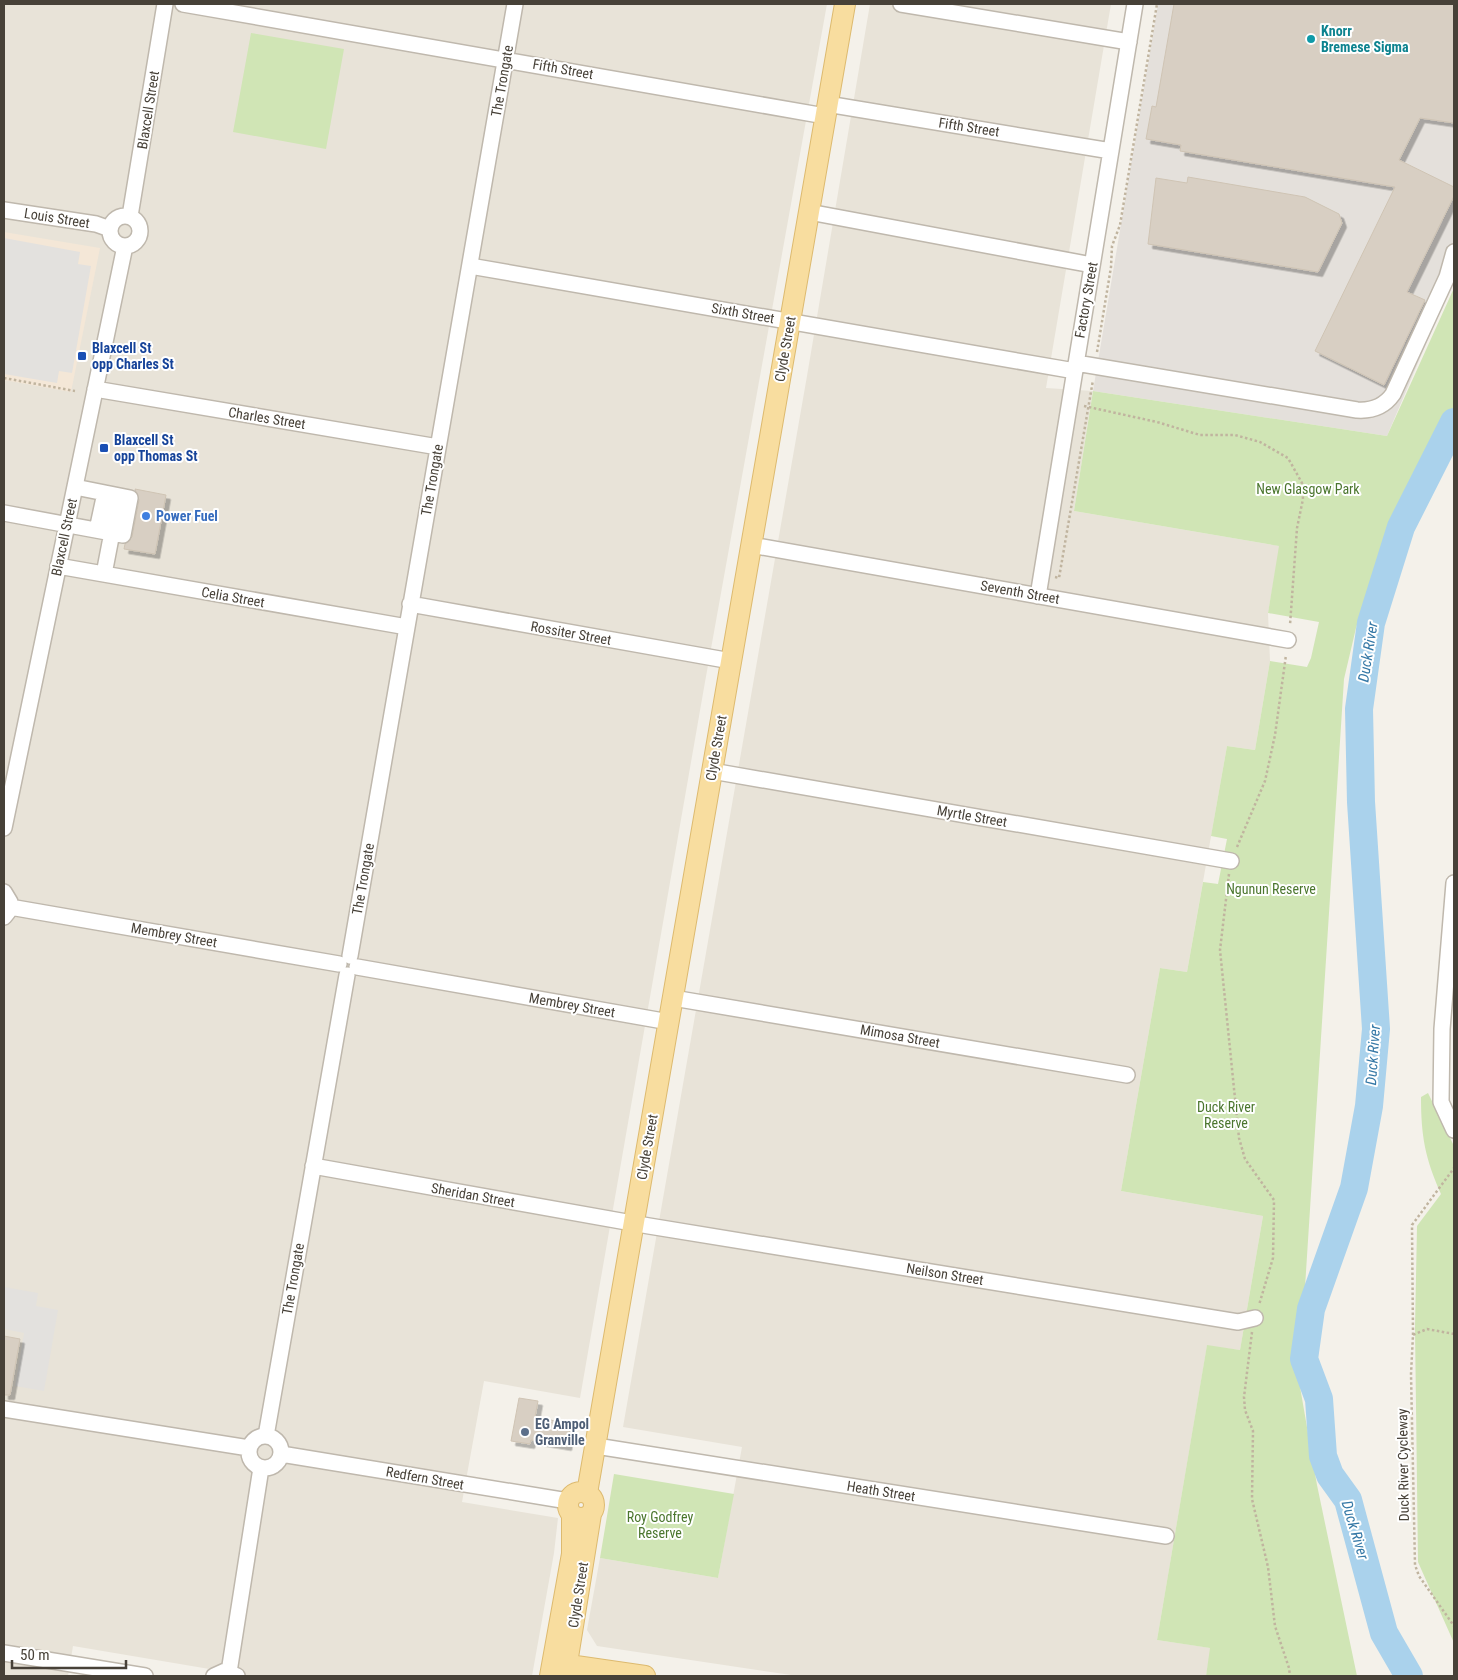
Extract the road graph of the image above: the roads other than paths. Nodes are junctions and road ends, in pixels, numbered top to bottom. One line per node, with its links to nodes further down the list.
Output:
1 (165, 4): 13 (street, Blaxcell Street)
2 (183, 4): 8 (street, Fifth Street)
3 (515, 4): 8 (street, The Trongate)
4 (844, 4): 9 (main road, Clyde Street)
5 (901, 4): 7 (street)
6 (1135, 4): 7 (street, Factory Street)
7 (1129, 42): 10 (street, Factory Street)
8 (505, 59): 9 (street, Fifth Street); 18 (street, The Trongate)
9 (826, 110): 10 (street, Fifth Street); 12 (main road, Clyde Street)
10 (1111, 151): 17 (street, Factory Street)
11 (4, 210): 14 (street, Louis Street)
12 (808, 212): 17 (street); 19 (main road, Clyde Street)
13 (130, 216): 14 (street); 15 (street)
14 (110, 229): 15 (street)
15 (125, 246): 21 (street, Blaxcell Street)
16 (1454, 252): 20 (street, Sixth Street)
17 (1092, 265): 20 (street, Factory Street)
18 (470, 266): 19 (street, Sixth Street); 22 (street, The Trongate)
19 (790, 320): 20 (street, Sixth Street); 28 (main road, Clyde Street)
20 (1075, 367): 31 (street, Factory Street)
21 (95, 390): 22 (street, Charles Street); 23 (street, Blaxcell Street)
22 (438, 447): 32 (street, The Trongate)
23 (75, 487): 24 (street); 26 (street, Blaxcell Street)
24 (112, 495): 27 (street); 27 (street)
25 (4, 513): 26 (street)
26 (67, 524): 27 (street); 29 (street, Blaxcell Street)
27 (110, 533): 30 (street)
28 (751, 545): 31 (street, Seventh Street); 35 (main road, Clyde Street)
29 (58, 566): 30 (street, Celia Street); 37 (street, Blaxcell Street)
30 (104, 574): 33 (street, Celia Street)
31 (1038, 596): 34 (street, Seventh Street)
32 (410, 604): 33 (street, The Trongate); 35 (street, Rossiter Street)
33 (407, 627): 42 (street, The Trongate)
34 (1288, 640)
35 (731, 661): 36 (main road, Clyde Street)
36 (712, 771): 38 (street, Myrtle Street); 43 (main road, Clyde Street)
37 (4, 828)
38 (1231, 861)
39 (1454, 883): 46 (street)
40 (4, 892): 41 (street)
41 (7, 912): 42 (street, Membrey Street)
42 (348, 965): 44 (street, Membrey Street); 47 (street, The Trongate)
43 (673, 998): 44 (main road, Clyde Street); 45 (street, Mimosa Street)
44 (669, 1022): 48 (main road, Clyde Street)
45 (1127, 1075)
46 (1454, 1130)
47 (312, 1166): 48 (street, Sheridan Street); 51 (street, The Trongate)
48 (634, 1224): 49 (street, Neilson Street); 52 (main road, Clyde Street)
49 (1255, 1318)
50 (4, 1409): 53 (street)
51 (266, 1436): 53 (street); 54 (street)
52 (596, 1446): 56 (main road, Clyde Street); 57 (street, Heath Street)
53 (249, 1448): 55 (street)
54 (281, 1454): 55 (street); 56 (street, Redfern Street)
55 (261, 1468): 60 (street)
56 (577, 1510): 59 (main road, Clyde Street)
57 (1166, 1536)
58 (4, 1654): 61 (street)
59 (558, 1670): 63 (main road)
60 (233, 1674): 62 (street)
61 (145, 1676)
62 (214, 1676)
63 (645, 1676)

